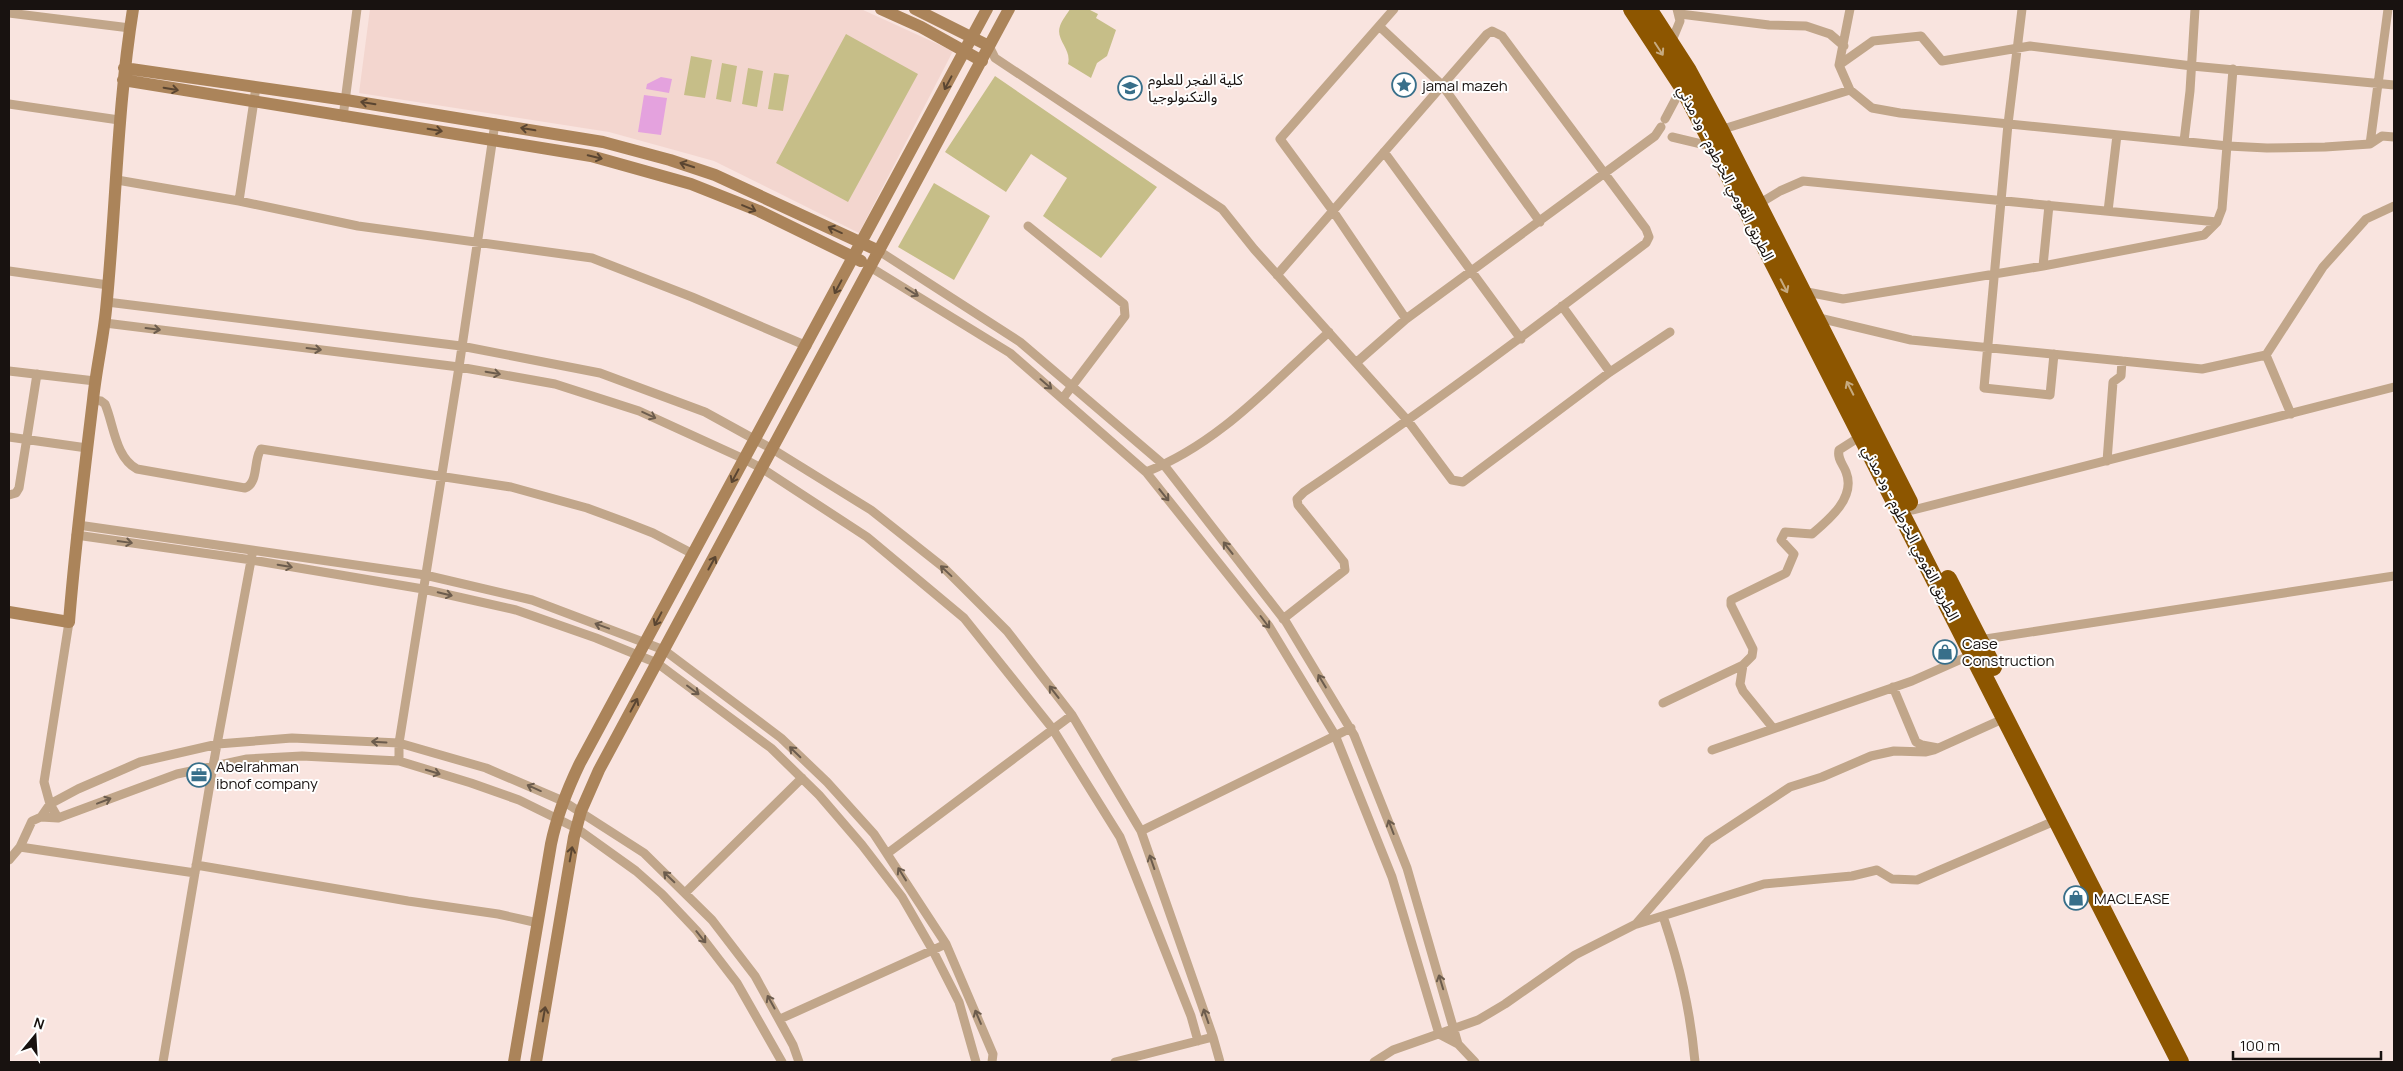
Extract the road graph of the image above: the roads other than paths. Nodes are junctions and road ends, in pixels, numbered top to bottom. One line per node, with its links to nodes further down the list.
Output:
1 (133, 9): 19 (street)
2 (357, 9): 38 (street)
3 (881, 9): 18 (street)
4 (915, 9): 16 (street)
5 (987, 9): 20 (street)
6 (1009, 9): 22 (street)
7 (1394, 9): 17 (street)
8 (1632, 9): 35 (highway, الطريق القومي الخرطوم - ود مدني, one-way to 35)
9 (1648, 9): 21 (highway, الطريق القومي الخرطوم - ود مدني)
10 (1850, 9): 23 (street)
11 (2022, 9): 24 (street)
12 (2195, 9): 29 (street)
13 (2388, 9): 32 (street)
14 (1678, 11): 21 (street); 23 (street)
15 (9, 12): 19 (street)
16 (928, 15): 18 (street); 20 (street)
17 (1379, 26): 34 (street); 64 (street)
18 (921, 27): 25 (street)
19 (130, 28): 31 (street)
20 (972, 37): 22 (street); 25 (street)
21 (1671, 43): 47 (highway, الطريق القومي الخرطوم - ود مدني)
22 (989, 46): 26 (street); 27 (street)
23 (1844, 46): 28 (street)
24 (2019, 47): 28 (street); 29 (street); 45 (street)
25 (964, 52): 27 (street); 42 (street, one-way to 42)
26 (995, 58): 27 (street); 78 (street)
27 (982, 61): 46 (street)
28 (1839, 66): 37 (street)
29 (2192, 66): 30 (street); 52 (street)
30 (2233, 69): 32 (street); 54 (street)
31 (124, 74): 36 (street); 39 (street, one-way to 39); 43 (street)
32 (2379, 83): 33 (street); 53 (street)
33 (2394, 84)
34 (1442, 86): 56 (street); 57 (street); 66 (street)
35 (1683, 87): 49 (street); 55 (highway, الطريق القومي الخرطوم - ود مدني)
36 (256, 88): 38 (street); 39 (street)
37 (1850, 90): 45 (street); 47 (street)
38 (346, 100): 41 (street); 44 (street, one-way to 38)
39 (254, 103): 41 (street); 60 (street)
40 (9, 104): 43 (street)
41 (342, 117): 51 (street, one-way to 51)
42 (929, 117): 46 (street); 69 (street)
43 (119, 120): 58 (street)
44 (495, 123): 51 (street); 69 (street, one-way to 44)
45 (2008, 124): 48 (street); 59 (street)
46 (946, 126): 71 (street)
47 (1720, 130): 61 (highway, الطريق القومي الخرطوم - ود مدني)
48 (2117, 135): 52 (street); 65 (street)
49 (1664, 137): 55 (street); 57 (street)
50 (2394, 137): 53 (street)
51 (492, 138): 70 (street); 72 (street, one-way to 72)
52 (2184, 141): 54 (street)
53 (2370, 144): 54 (street)
54 (2228, 146): 67 (street)
55 (1715, 148): 107 (highway, الطريق القومي الخرطوم - ود مدني, one-way to 107)
56 (1384, 152): 64 (street); 76 (street)
57 (1605, 173): 66 (street); 82 (street)
58 (117, 180): 60 (street); 79 (street)
59 (2000, 200): 61 (street); 62 (street); 77 (street)
60 (239, 201): 70 (street)
61 (1758, 205): 80 (highway, الطريق القومي الخرطوم - ود مدني)
62 (2050, 205): 65 (street); 73 (street)
63 (2394, 206): 93 (street)
64 (1333, 211): 78 (street); 84 (street)
65 (2108, 211): 67 (street)
66 (1540, 222): 76 (street)
67 (2217, 222): 73 (street)
68 (1028, 226): 101 (street)
69 (862, 242): 71 (street); 72 (street)
70 (476, 243): 89 (street); 90 (street)
71 (879, 251): 74 (street); 101 (street)
72 (854, 256): 74 (street); 90 (street, one-way to 90)
73 (2043, 266): 77 (street)
74 (870, 267): 103 (street, one-way to 103); 112 (street)
75 (9, 271): 79 (street)
76 (1470, 272): 84 (street); 88 (street)
77 (1996, 273): 80 (street); 91 (street)
78 (1277, 275): 86 (street)
79 (108, 285): 81 (street)
80 (1802, 291): 83 (highway, الطريق القومي الخرطوم - ود مدني)
81 (107, 302): 85 (street); 89 (street)
82 (1562, 306): 88 (street); 98 (street)
83 (1815, 317): 91 (street); 120 (highway, الطريق القومي الخرطوم - ود مدني, one-way to 83)
84 (1406, 320): 95 (street)
85 (105, 324): 96 (street, one-way to 96); 100 (street)
86 (1329, 332): 95 (street); 115 (street)
87 (1670, 332): 98 (street)
88 (1521, 339): 106 (street)
89 (461, 346): 96 (street); 109 (street)
90 (807, 346): 109 (street)
91 (1989, 347): 92 (street); 92 (street)
92 (2054, 354): 94 (street)
93 (2266, 354): 94 (street); 105 (street)
94 (2122, 361): 114 (street)
95 (1356, 362): 106 (street)
96 (459, 367): 113 (street, one-way to 113); 118 (street)
97 (9, 371): 99 (street)
98 (1610, 372): 106 (street)
99 (37, 374): 100 (street); 110 (street)
100 (95, 381): 104 (street)
101 (1072, 387): 103 (street); 115 (street)
102 (2394, 387): 105 (street)
103 (1062, 398): 117 (street)
104 (93, 400): 111 (street); 118 (street)
105 (2291, 414): 114 (street)
106 (1408, 421): 129 (street)
107 (1861, 436): 132 (highway, الطريق القومي الخرطوم - ود مدني); 136 (street)
108 (9, 437): 110 (street)
109 (755, 439): 112 (street); 113 (street)
110 (28, 440): 111 (street); 119 (street)
111 (87, 448): 121 (street)
112 (774, 450): 116 (street); 139 (street, one-way to 112)
113 (744, 459): 116 (street); 123 (street, one-way to 123)
114 (2107, 461): 120 (street)
115 (1164, 465): 117 (street); 129 (street, one-way to 115)
116 (763, 469): 133 (street, one-way to 116); 141 (street)
117 (1146, 472): 144 (street, one-way to 144)
118 (440, 477): 123 (street); 125 (street)
119 (9, 495)
120 (1914, 510): 132 (highway, الطريق القومي الخرطوم - ود مدني)
121 (77, 530): 122 (street); 124 (street, one-way to 124); 130 (street)
122 (253, 549): 124 (street); 125 (street)
123 (693, 554): 131 (street, one-way to 131)
124 (252, 560): 127 (street, one-way to 127); 146 (street)
125 (425, 575): 127 (street); 131 (street, one-way to 125)
126 (2394, 576): 132 (street)
127 (423, 589): 134 (street, one-way to 134); 145 (street)
128 (9, 612): 130 (street)
129 (1283, 619): 142 (street, one-way to 129)
130 (69, 622): 153 (street)
131 (646, 642): 133 (street); 134 (street)
132 (1976, 647): 137 (street); 140 (highway, الطريق القومي الخرطوم - ود مدني); 192 (highway, الطريق القومي الخرطوم - ود مدني)
133 (664, 650): 135 (street); 162 (street, one-way to 133)
134 (638, 656): 135 (street); 152 (street)
135 (657, 663): 151 (street, one-way to 151); 154 (street, one-way to 135)
136 (1743, 665): 138 (street); 143 (street)
137 (1893, 687): 143 (street); 147 (street)
138 (1663, 703)
139 (1072, 715): 141 (street); 160 (street)
140 (2005, 718): 147 (street); 158 (highway, الطريق القومي الخرطوم - ود مدني)
141 (1052, 728): 162 (street); 177 (street)
142 (1351, 728): 144 (street); 164 (street, one-way to 142)
143 (1773, 728): 148 (street)
144 (1335, 735): 160 (street); 166 (street)
145 (399, 743): 146 (street, one-way to 146); 149 (street); 152 (street, one-way to 145)
146 (218, 744): 150 (street); 153 (street)
147 (1938, 748): 170 (street)
148 (1712, 750)
149 (399, 761): 150 (street); 157 (street, one-way to 157)
150 (213, 766): 156 (street, one-way to 150); 165 (street)
151 (802, 778): 167 (street); 172 (street)
152 (563, 801): 154 (street); 157 (street)
153 (50, 804): 155 (street); 156 (street)
154 (581, 811): 159 (street); 167 (street, one-way to 154)
155 (40, 818): 156 (street); 161 (street)
156 (58, 818)
157 (556, 818): 159 (street); 169 (street)
158 (2057, 820): 168 (street); 191 (highway, الطريق القومي الخرطوم - ود مدني)
159 (576, 828): 181 (street, one-way to 159); 182 (street, one-way to 182)
160 (1141, 831): 176 (street, one-way to 160)
161 (20, 847): 163 (street); 165 (street)
162 (888, 852): 171 (street, one-way to 162)
163 (9, 860)
164 (1407, 868): 166 (street); 174 (street, one-way to 164)
165 (196, 869): 169 (street); 179 (street)
166 (1389, 870): 175 (street)
167 (685, 893): 173 (street, one-way to 167)
168 (1663, 916): 170 (street); 190 (street)
169 (538, 923): 180 (street)
170 (1636, 924): 174 (street)
171 (946, 944): 172 (street); 185 (street, one-way to 171)
172 (932, 949): 173 (street); 184 (street)
173 (780, 1020): 183 (street)
174 (1455, 1028): 175 (street); 178 (street)
175 (1440, 1034): 178 (street); 188 (street)
176 (1214, 1037): 177 (street); 187 (street)
177 (1198, 1041): 186 (street)
178 (1458, 1044): 189 (street)
179 (163, 1062)
180 (514, 1062)
181 (536, 1062)
182 (782, 1062)
183 (799, 1062)
184 (976, 1062)
185 (992, 1062)
186 (1115, 1062)
187 (1220, 1062)
188 (1374, 1062)
189 (1475, 1062)
190 (1695, 1062)
191 (2180, 1062)
192 (2193, 1062)

